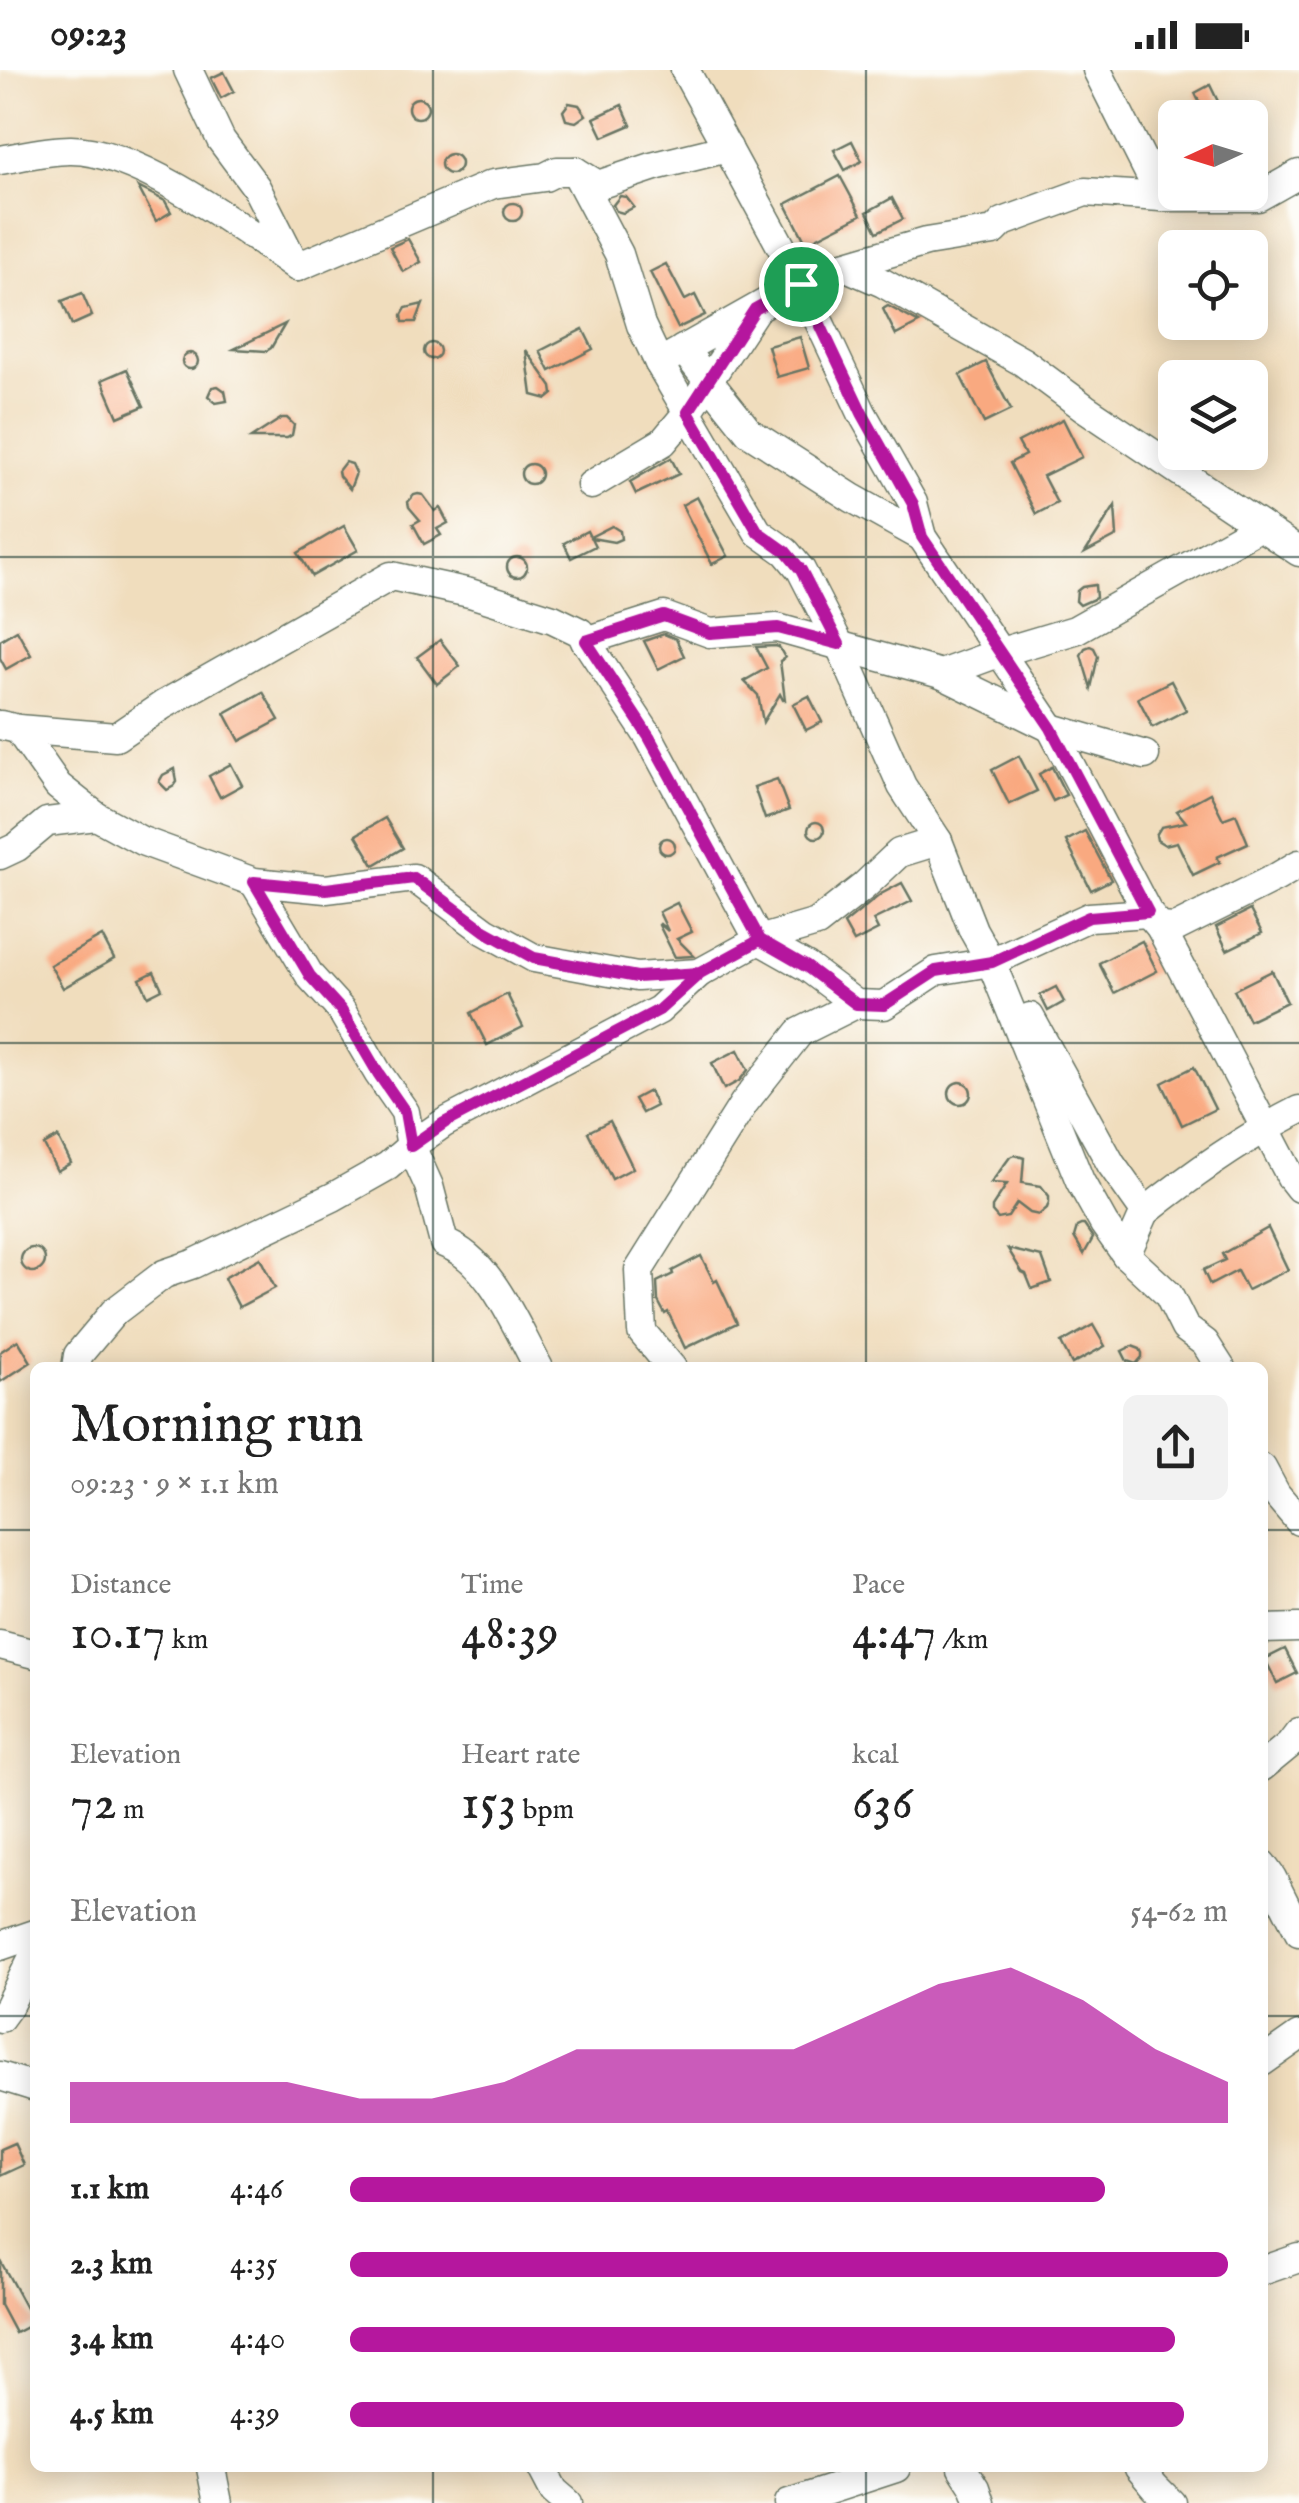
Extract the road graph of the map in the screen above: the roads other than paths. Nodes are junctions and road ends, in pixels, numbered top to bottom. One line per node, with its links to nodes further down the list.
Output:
1 (188, 70): 12 (street)
2 (685, 70): 4 (street)
3 (1107, 74): 8 (street)
4 (728, 148): 6 (street); 13 (street)
5 (0, 160): 12 (street)
6 (575, 171): 12 (street); 15 (street)
7 (1299, 174): 9 (street)
8 (1158, 188)
9 (1268, 191)
10 (1158, 197): 11 (street)
11 (844, 266): 13 (street); 19 (street)
12 (296, 268)
13 (801, 284): 14 (street); 20 (street)
14 (755, 309): 15 (street); 16 (street)
15 (671, 356): 16 (street); 17 (street)
16 (708, 381): 17 (street); 20 (street)
17 (688, 412): 18 (street); 23 (street)
18 (590, 485)
19 (1260, 526): 21 (street); 24 (street)
20 (922, 537): 24 (street)
21 (1299, 552)
22 (586, 641): 23 (street); 26 (street); 37 (street)
23 (839, 644): 25 (street); 29 (street)
24 (1002, 652): 25 (street); 27 (street)
25 (941, 674): 27 (street)
26 (9, 727): 30 (street)
27 (1051, 728): 28 (street); 36 (street)
28 (1145, 755)
29 (902, 786): 31 (street); 32 (street)
30 (96, 816): 33 (street); 35 (street)
31 (938, 842): 32 (street); 38 (street)
32 (899, 852): 37 (street)
33 (0, 855)
34 (1299, 864): 36 (street)
35 (254, 882): 39 (street); 43 (street)
36 (1154, 920): 38 (street); 42 (street)
37 (760, 940): 39 (street); 40 (street)
38 (992, 962): 40 (street); 45 (street); 46 (street)
39 (700, 973): 43 (street)
40 (856, 1004): 49 (street)
41 (1299, 1110): 42 (street)
42 (1265, 1127): 44 (street); 45 (street)
43 (411, 1146): 47 (street); 48 (street)
44 (1299, 1188)
45 (1146, 1212): 46 (street)
46 (1126, 1255): 50 (street)
47 (77, 1362)
48 (536, 1362)
49 (667, 1362)
50 (1217, 1362)
51 (1268, 1479): 52 (street)
52 (1299, 1522)
53 (1299, 1628): 54 (street)
54 (1268, 1629)
55 (0, 1644): 56 (street)
56 (30, 1653)
57 (1299, 1732): 58 (street)
58 (1268, 1762)
59 (1268, 1872): 60 (street)
60 (1299, 1932)
61 (30, 1936): 62 (street)
62 (0, 1946)
63 (30, 1963): 64 (street)
64 (0, 2018)
65 (1299, 2036): 66 (street)
66 (1268, 2058)
67 (0, 2076): 68 (street)
68 (30, 2086)
69 (1268, 2272): 70 (street)
70 (1296, 2274): 71 (street)
71 (1268, 2286)
72 (212, 2472): 77 (street)
73 (544, 2472): 78 (street)
74 (884, 2472): 79 (street)
75 (965, 2472): 80 (street)
76 (1142, 2472): 81 (street)
77 (218, 2503)
78 (568, 2503)
79 (789, 2503)
80 (980, 2503)
81 (1171, 2503)

